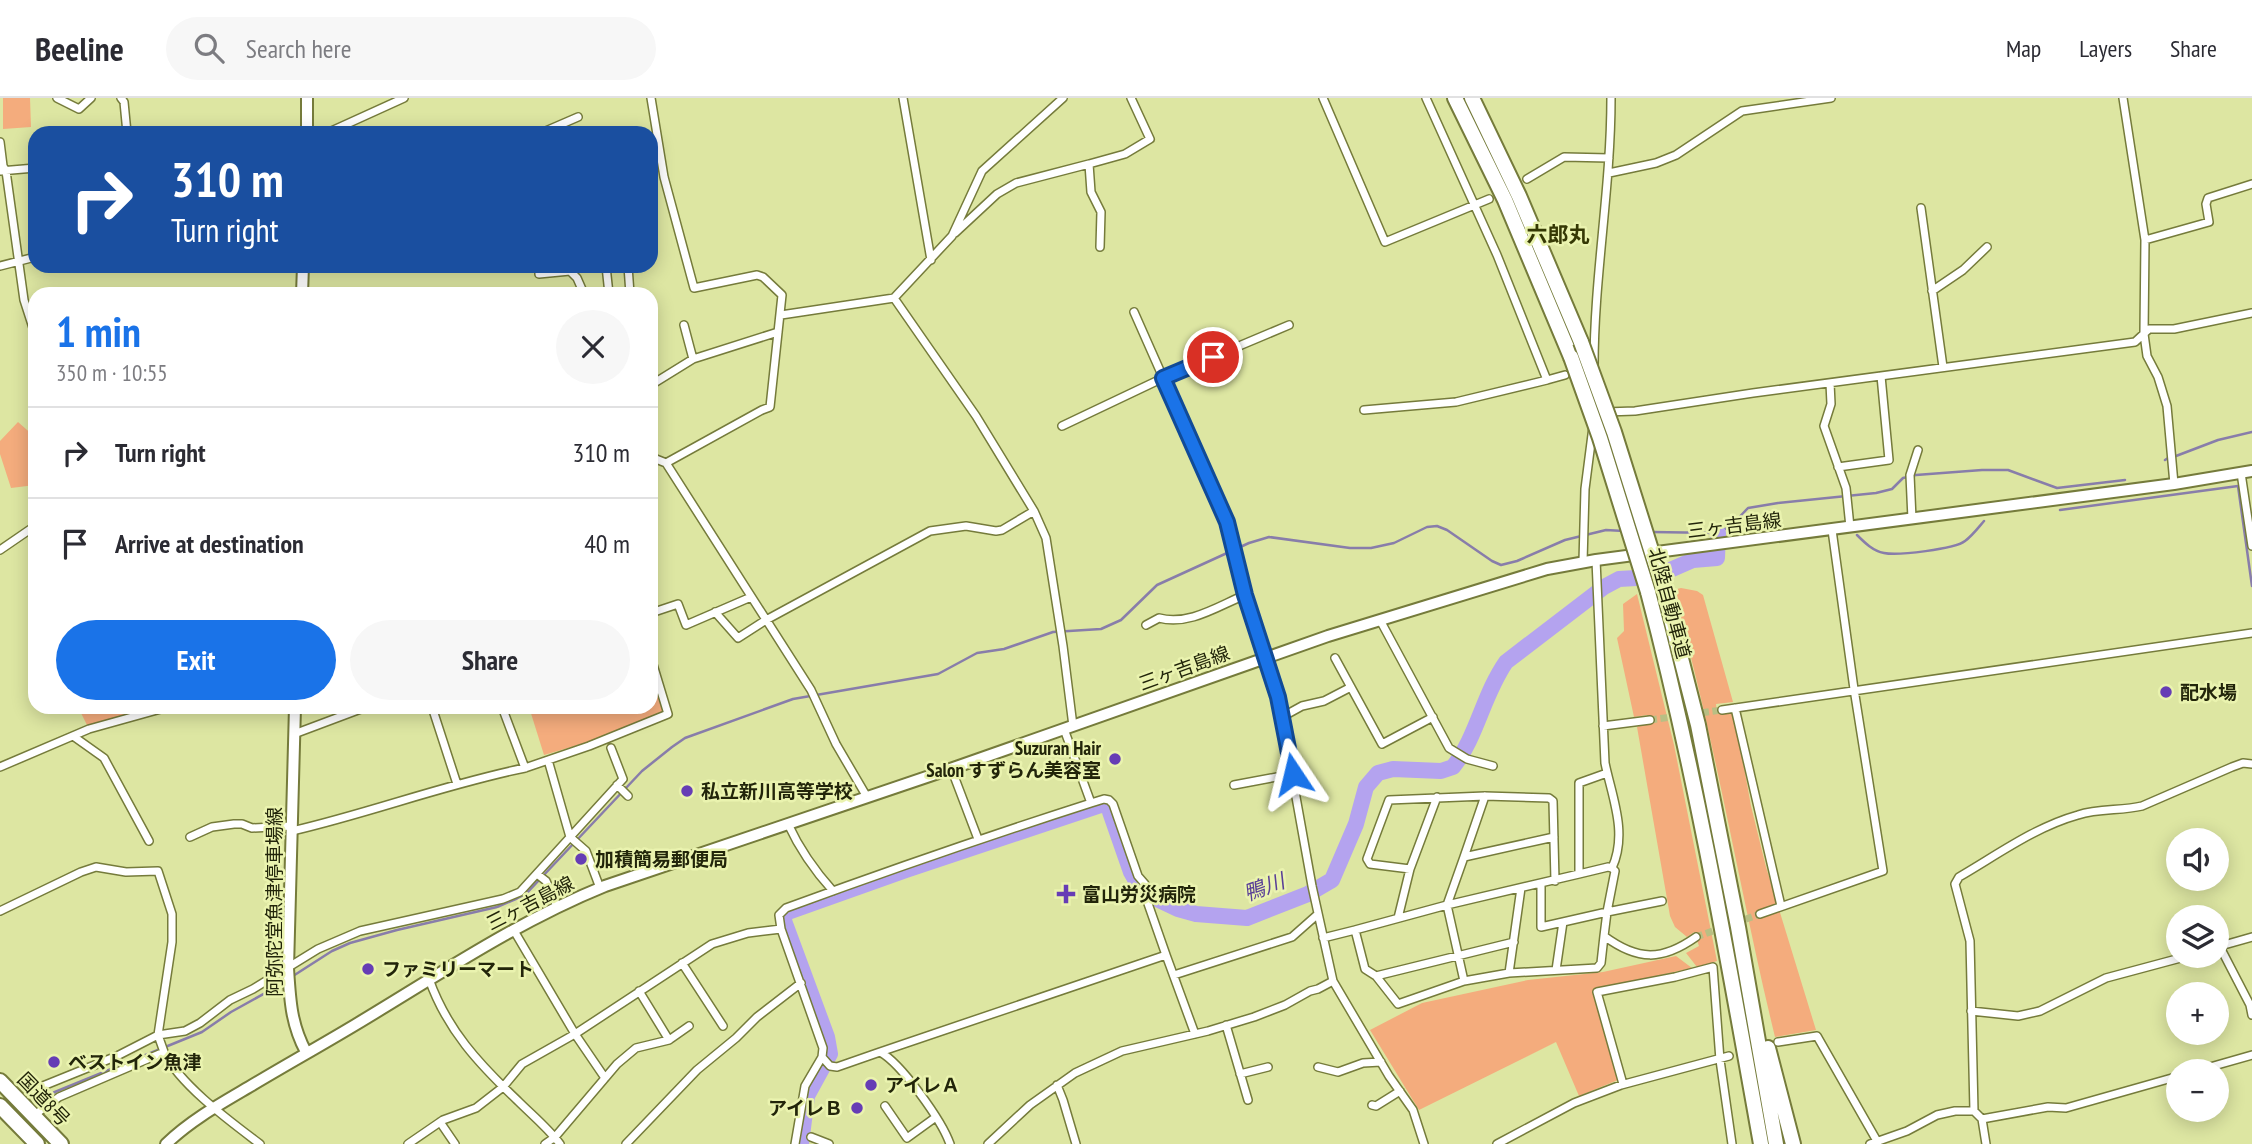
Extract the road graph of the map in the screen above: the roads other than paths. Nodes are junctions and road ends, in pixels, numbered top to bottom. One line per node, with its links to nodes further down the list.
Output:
1 (57, 98): 2 (street)
2 (91, 98)
3 (121, 98): 19 (street)
4 (318, 98): 17 (street)
5 (404, 98): 21 (street)
6 (651, 98): 23 (street)
7 (903, 98): 42 (street)
8 (1063, 98): 36 (street)
9 (1131, 98): 27 (street)
10 (1323, 98): 34 (street)
11 (1426, 98): 34 (street)
12 (1455, 98): 175 (highway, 北陸自動車道, bridge)
13 (1472, 98): 151 (highway, 北陸自動車道, bridge)
14 (1611, 98): 26 (street)
15 (1831, 98): 30 (street)
16 (2123, 98): 37 (street)
17 (307, 101): 20 (main road)
18 (578, 117): 22 (street)
19 (126, 126)
20 (307, 126)
21 (342, 126)
22 (557, 126)
23 (656, 126)
24 (658, 141): 49 (street)
25 (0, 142): 29 (street)
26 (1609, 158): 30 (street); 31 (street)
27 (1088, 164): 36 (street); 38 (street)
28 (28, 169): 29 (street)
29 (3, 171): 41 (street)
30 (1609, 173): 63 (street)
31 (1527, 179)
32 (2252, 184): 37 (street)
33 (1489, 199): 34 (street)
34 (1474, 205): 59 (street)
35 (1921, 208): 44 (street)
36 (952, 236): 42 (street)
37 (2145, 240): 53 (street)
38 (1100, 247)
39 (1987, 247): 44 (street)
40 (28, 258): 41 (street)
41 (19, 260): 43 (street); 46 (street)
42 (931, 260): 45 (street)
43 (0, 266)
44 (1932, 291): 55 (street)
45 (894, 298): 49 (street); 71 (street)
46 (28, 312)
47 (1134, 312): 58 (street)
48 (2252, 313): 53 (street)
49 (781, 315): 52 (street)
50 (684, 325): 54 (street)
51 (1289, 325): 58 (street)
52 (778, 332): 54 (street); 67 (street)
53 (2144, 334): 55 (street); 70 (street)
54 (693, 359): 60 (street)
55 (1942, 367): 57 (street)
56 (1565, 375): 59 (street)
57 (1881, 376): 61 (street); 68 (street)
58 (1163, 378): 64 (street); 80 (street)
59 (1547, 380): 62 (street)
60 (658, 381)
61 (1830, 383): 63 (street); 68 (street)
62 (1364, 410)
63 (1594, 413): 79 (street)
64 (1062, 426)
65 (1918, 450): 72 (street)
66 (658, 460): 67 (street)
67 (666, 463): 81 (street)
68 (1838, 467): 73 (street)
69 (2247, 472): 70 (main road, 三ヶ吉島線); 76 (street)
70 (2174, 484): 72 (main road, 三ヶ吉島線)
71 (1034, 511): 84 (street); 104 (street)
72 (1912, 519): 73 (main road, 三ヶ吉島線)
73 (1850, 527): 74 (main road, 三ヶ吉島線)
74 (1832, 530): 78 (main road, 三ヶ吉島線); 92 (street)
75 (28, 531): 77 (street)
76 (2252, 546)
77 (0, 550)
78 (1596, 560): 79 (main road, 三ヶ吉島線); 103 (street)
79 (1583, 562): 85 (main road, 三ヶ吉島線)
80 (1245, 595): 86 (street); 88 (street)
81 (751, 597): 83 (street); 84 (street)
82 (658, 611): 83 (street)
83 (715, 612): 84 (street)
84 (766, 620): 121 (street)
85 (1380, 620): 88 (main road, 三ヶ吉島線); 101 (street)
86 (1146, 625)
87 (2252, 634): 92 (street)
88 (1264, 658): 100 (street); 104 (main road, 三ヶ吉島線)
89 (1335, 658): 91 (street)
90 (658, 681): 108 (street)
91 (1351, 687): 100 (street); 101 (street)
92 (1854, 690): 93 (street); 144 (street)
93 (1735, 708): 94 (street); 144 (street)
94 (1722, 710)
95 (142, 714): 106 (street)
96 (295, 714): 105 (main road, 阿弥陀堂魚津停車場線)
97 (347, 714): 105 (street)
98 (434, 714): 116 (street)
99 (505, 714): 112 (street)
100 (1282, 717): 115 (street)
101 (1433, 717): 110 (street)
102 (1650, 720): 103 (street)
103 (1603, 726): 114 (street)
104 (1068, 728): 113 (main road, 三ヶ吉島線); 123 (street)
105 (294, 734): 125 (main road, 阿弥陀堂魚津停車場線)
106 (73, 736): 111 (street); 130 (street)
107 (611, 748): 117 (street)
108 (548, 760): 112 (street); 127 (street)
109 (2252, 763): 177 (street)
110 (1493, 766)
111 (0, 767)
112 (525, 768): 116 (street)
113 (951, 768): 121 (main road, 三ヶ吉島線); 129 (street)
114 (1607, 773): 132 (street); 135 (street)
115 (1293, 774): 118 (street); 147 (street)
116 (457, 784): 125 (street)
117 (617, 785): 119 (street); 127 (street)
118 (1234, 785)
119 (628, 796)
120 (1485, 796): 122 (street); 128 (street); 131 (street)
121 (867, 797): 124 (main road, 三ヶ吉島線)
122 (1437, 797): 133 (street); 133 (street)
123 (1090, 803): 129 (street); 161 (street)
124 (788, 824): 138 (main road, 三ヶ吉島線); 140 (street)
125 (292, 829): 126 (street); 166 (main road, 阿弥陀堂魚津停車場線)
126 (190, 837)
127 (570, 837): 134 (street); 138 (street)
128 (1554, 837): 131 (street); 136 (street)
129 (978, 839): 140 (street)
130 (149, 841)
131 (1464, 857): 142 (street)
132 (1612, 868): 135 (street); 146 (street)
133 (1410, 869): 149 (street)
134 (537, 874): 143 (street); 166 (street)
135 (1579, 874): 136 (street)
136 (1555, 881): 137 (street)
137 (1541, 884): 139 (street); 150 (street)
138 (600, 888): 143 (main road, 三ヶ吉島線)
139 (1521, 888): 142 (street); 159 (street)
140 (833, 891): 153 (street)
141 (1662, 901): 146 (street)
142 (1447, 905): 149 (street); 162 (street)
143 (557, 906): 152 (main road, 三ヶ吉島線)
144 (1781, 906): 148 (street)
145 (0, 911): 184 (street)
146 (1607, 912): 150 (street); 155 (street)
147 (1318, 914): 157 (street); 169 (street)
148 (1760, 914)
149 (1398, 918): 154 (street)
150 (1563, 922): 167 (street)
151 (1738, 927): 238 (highway, 北陸自動車道); 239 (highway)
152 (513, 929): 171 (main road, 三ヶ吉島線); 182 (street)
153 (781, 929): 164 (street); 174 (street)
154 (1354, 930): 157 (street); 170 (street)
155 (1604, 936): 156 (street); 167 (street)
156 (1696, 937)
157 (1323, 938): 172 (street)
158 (2251, 938): 160 (street)
159 (1514, 942): 162 (street); 168 (street)
160 (2229, 944)
161 (1166, 955): 169 (street); 189 (street)
162 (1458, 957): 170 (street); 173 (street)
163 (2166, 962): 177 (street)
164 (682, 963): 176 (street); 180 (street)
165 (2229, 967): 178 (street)
166 (288, 968): 184 (street); 188 (main road, 阿弥陀堂魚津停車場線)
167 (1556, 970): 168 (street)
168 (1509, 973): 173 (street)
169 (1174, 975): 183 (street)
170 (1376, 976): 173 (street)
171 (429, 979): 188 (main road, 三ヶ吉島線); 204 (street)
172 (1333, 981): 179 (street); 194 (street)
173 (1464, 981)
174 (801, 983): 192 (street); 227 (street)
175 (1733, 988): 236 (highway); 237 (highway, 北陸自動車道)
176 (639, 992): 182 (street); 185 (street)
177 (1971, 1011): 212 (street)
178 (2252, 1015)
179 (1226, 1025): 183 (street); 198 (street)
180 (723, 1026)
181 (689, 1027): 185 (street)
182 (575, 1034): 199 (street); 204 (street)
183 (1195, 1034): 203 (street)
184 (158, 1035): 187 (street); 206 (street)
185 (669, 1040): 199 (street)
186 (1779, 1042): 219 (street)
187 (164, 1052): 210 (street); 213 (street)
188 (306, 1052): 210 (main road)
189 (880, 1052): 192 (street); 214 (street)
190 (2252, 1055): 195 (street)
191 (1730, 1056): 193 (street)
192 (822, 1057): 228 (street)
193 (1720, 1060): 202 (street); 202 (street); 235 (street)
194 (1381, 1062): 196 (street); 205 (street)
195 (2229, 1062)
196 (1318, 1067)
197 (1268, 1068): 198 (street)
198 (1240, 1074): 207 (street)
199 (605, 1078): 218 (street)
200 (2166, 1080): 215 (street)
201 (0, 1081): 213 (highway, 国道8号)
202 (1623, 1084): 234 (street)
203 (1057, 1085): 231 (street); 232 (street)
204 (503, 1087): 216 (street); 218 (street)
205 (1400, 1091): 208 (street); 233 (street)
206 (28, 1092)
207 (1248, 1100)
208 (1371, 1105)
209 (0, 1106): 220 (highway, 国道8号)
210 (215, 1107): 222 (main road); 223 (street)
211 (885, 1107): 214 (street)
212 (1974, 1111): 215 (street); 219 (street)
213 (33, 1116): 221 (highway, 国道8号)
214 (936, 1117): 230 (street)
215 (1982, 1119): 240 (street)
216 (440, 1122): 224 (street); 225 (street)
217 (811, 1137): 229 (street)
218 (557, 1140): 226 (street)
219 (1874, 1143)
220 (37, 1144)
221 (61, 1144)
222 (166, 1144)
223 (260, 1144)
224 (408, 1144)
225 (455, 1144)
226 (545, 1144)
227 (626, 1144)
228 (795, 1144)
229 (829, 1144)
230 (950, 1144)
231 (988, 1144)
232 (1076, 1144)
233 (1424, 1144)
234 (1497, 1144)
235 (1732, 1144)
236 (1755, 1144)
237 (1761, 1144)
238 (1776, 1144)
239 (1793, 1144)
240 (1986, 1144)

